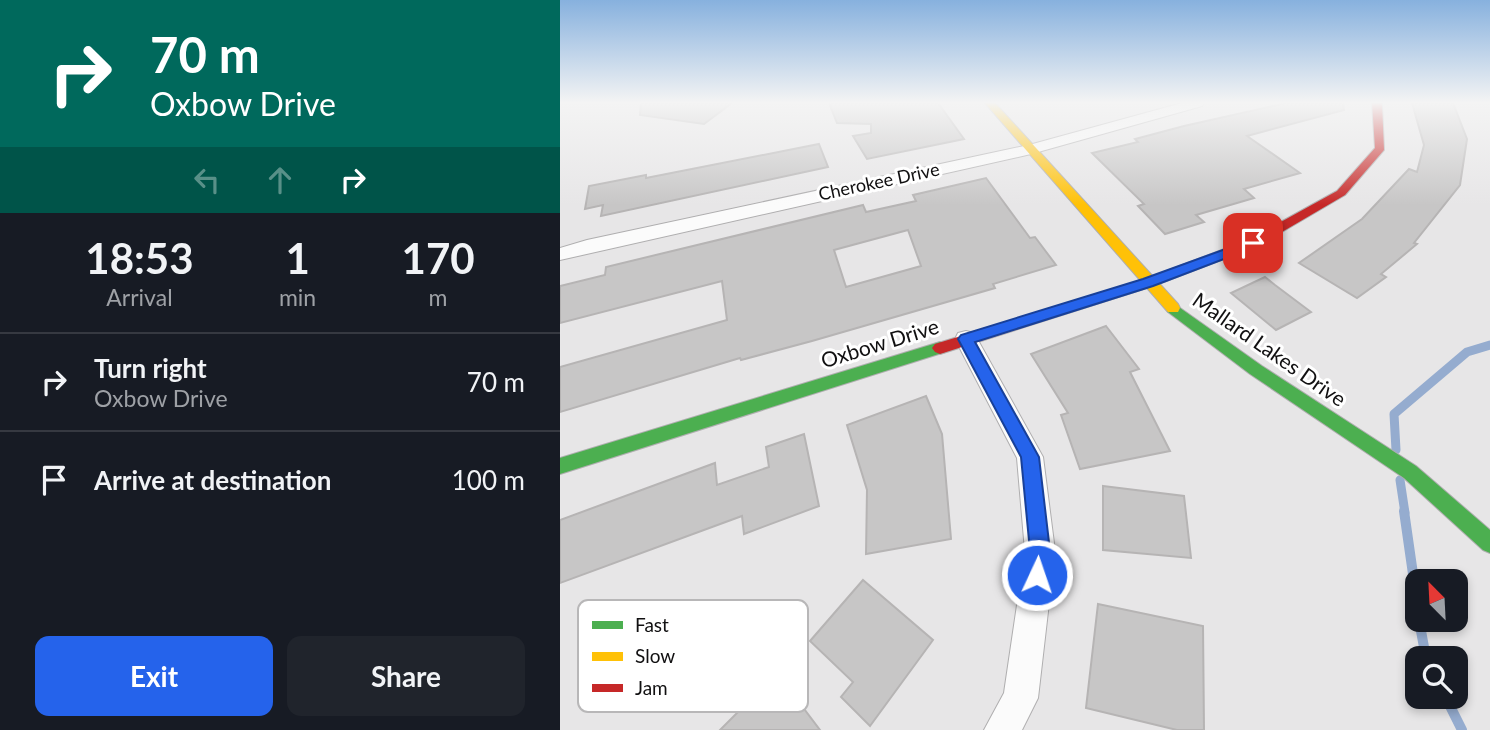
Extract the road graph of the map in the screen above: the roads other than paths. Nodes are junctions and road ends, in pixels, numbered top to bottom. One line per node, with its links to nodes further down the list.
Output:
1 (1020, 137): 4 (street, Mallard Lakes Drive)
2 (1074, 137): 4 (street, Cherokee Drive)
3 (1379, 137): 6 (street, Oxbow Drive)
4 (1031, 149): 5 (street, Cherokee Drive); 6 (street, Mallard Lakes Drive)
5 (560, 254)
6 (1148, 283): 7 (street, Oxbow Drive); 9 (street, Mallard Lakes Drive)
7 (966, 339): 8 (street, Oxbow Drive); 10 (street)
8 (560, 466)
9 (1490, 543)
10 (1002, 730)

